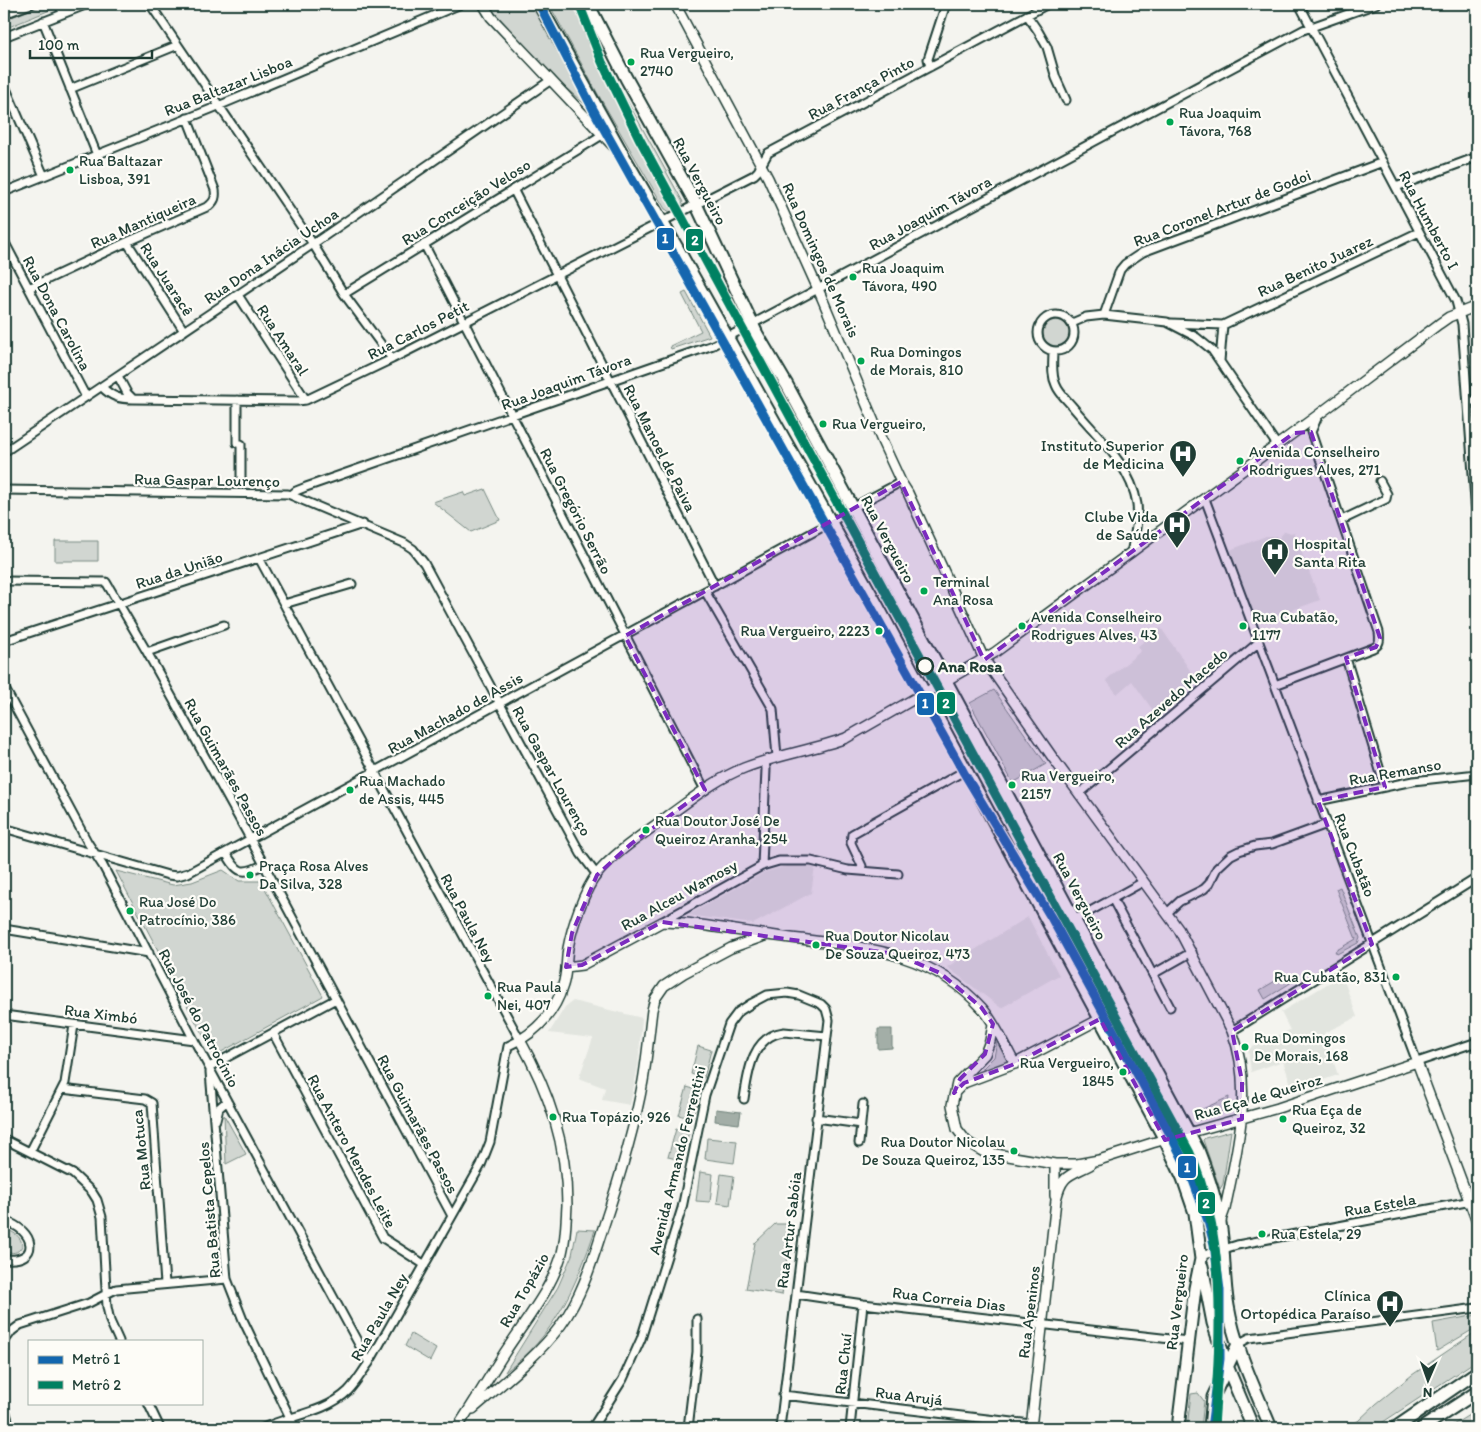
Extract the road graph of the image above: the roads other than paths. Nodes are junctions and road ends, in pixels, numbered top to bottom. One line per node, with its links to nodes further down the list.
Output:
1 (30, 4): 15 (street)
2 (58, 4): 14 (street)
3 (88, 4): 14 (street)
4 (150, 4): 20 (street)
5 (461, 4): 26 (street, Rua Baltazar Lisboa)
6 (483, 4): 22 (street, Rua Vergueiro)
7 (539, 4): 30 (main road, Rua Vergueiro)
8 (588, 4): 38 (main road, Rua Vergueiro)
9 (675, 4): 33 (street, Rua Domingos de Morais)
10 (946, 4): 21 (street)
11 (1048, 4): 16 (street, Rua França Pinto)
12 (1299, 4): 18 (street, Rua Humberto I)
13 (1376, 4): 18 (street, Rua Joaquim Távora)
14 (64, 13): 17 (street)
15 (4, 14)
16 (1027, 16): 21 (street, Rua França Pinto); 25 (street)
17 (43, 22): 19 (street); 24 (street)
18 (1312, 26): 32 (street, Rua Humberto I); 47 (street, Rua Joaquim Távora)
19 (4, 36)
20 (178, 45): 24 (street); 26 (street)
21 (930, 67): 33 (street, Rua França Pinto)
22 (551, 80): 28 (street, Rua Vergueiro); 43 (street, Rua Dona Inácia Uchoa)
23 (4, 84): 34 (street)
24 (70, 89): 29 (street)
25 (1066, 100)
26 (219, 105): 27 (street, Rua Baltazar Lisboa); 43 (street)
27 (187, 118): 29 (street, Rua Baltazar Lisboa); 42 (street, Rua Mantiqueira)
28 (602, 134): 30 (street, Rua Vergueiro); 36 (street, Rua Conceição Veloso)
29 (96, 155): 34 (street, Rua Baltazar Lisboa)
30 (623, 156): 39 (main road, Rua Vergueiro)
31 (1477, 156): 35 (street)
32 (1383, 162): 35 (street, Rua Humberto I); 52 (street, Rua Coronel Artur de Godoi)
33 (762, 164): 38 (street, Rua França Pinto); 47 (street, Rua Domingos de Morais)
34 (44, 176): 37 (street, Rua Baltazar Lisboa)
35 (1396, 186): 40 (street, Rua Humberto I)
36 (513, 189): 44 (street, Rua Conceição Veloso); 45 (street, Rua Manoel de Paiva)
37 (4, 192)
38 (696, 204): 39 (street, Rua Carlos Petit); 56 (main road, Rua Vergueiro)
39 (662, 222): 45 (street, Rua Carlos Petit); 59 (main road, Rua Vergueiro)
40 (1419, 232): 51 (street, Rua Humberto I); 57 (street, Rua Benito Juarez)
41 (4, 242): 46 (street, Rua Dona Carolina)
42 (126, 242): 46 (street, Rua Mantiqueira); 58 (street, Rua Juaracê)
43 (313, 244): 48 (street, Rua Dona Inácia Uchoa); 49 (street)
44 (424, 244): 49 (street, Rua Conceição Veloso); 53 (street, Rua Gregório Serrão)
45 (557, 276): 53 (street, Rua Carlos Petit); 64 (street, Rua Manoel de Paiva)
46 (29, 288): 66 (street, Rua Dona Carolina)
47 (818, 289): 56 (street, Rua Joaquim Távora); 81 (street, Rua Domingos de Morais)
48 (238, 294): 58 (street, Rua Dona Inácia Uchoa); 69 (street, Rua Amaral)
49 (344, 294): 61 (street)
50 (1477, 306): 51 (street)
51 (1459, 313): 71 (street, Rua Humberto I); 72 (street)
52 (1104, 314): 54 (street); 55 (street)
53 (464, 322): 61 (street, Rua Carlos Petit); 73 (street, Rua Gregório Serrão)
54 (1167, 322): 57 (street); 62 (street)
55 (1072, 323): 60 (street); 60 (street)
56 (752, 325): 59 (street, Rua Joaquim Távora); 85 (main road, Rua Vergueiro)
57 (1223, 325): 62 (street)
58 (184, 331): 63 (street, Rua Dona Inácia Uchoa)
59 (728, 337): 64 (street, Rua Joaquim Távora); 87 (main road, Rua Vergueiro)
60 (1053, 351): 90 (street)
61 (392, 359): 69 (street, Rua Carlos Petit)
62 (1220, 361): 76 (street)
63 (118, 376): 65 (street, Rua Dona Inácia Uchoa); 67 (street)
64 (610, 380): 73 (street, Rua Joaquim Távora); 94 (street, Rua Manoel de Paiva)
65 (102, 387): 66 (street, Rua Dona Inácia Uchoa); 67 (street, Rua Carlos Petit)
66 (86, 397): 77 (street, Rua Dona Inácia Uchoa)
67 (133, 399): 68 (street, Rua Carlos Petit)
68 (237, 400): 69 (street, Rua Carlos Petit); 79 (street)
69 (306, 400)
70 (1477, 400): 71 (street)
71 (1468, 401): 78 (street, Rua Humberto I)
72 (1318, 415): 74 (street); 75 (street)
73 (511, 416): 83 (street, Rua Joaquim Távora); 99 (street, Rua Gregório Serrão)
74 (1312, 432): 75 (street); 86 (street)
75 (1294, 433): 76 (street)
76 (1277, 445): 84 (street)
77 (4, 452)
78 (1475, 459): 89 (street, Rua Humberto I)
79 (241, 480)
80 (1380, 481): 86 (street)
81 (901, 482): 85 (street, Rua Machado de Assis); 104 (street, Rua Domingos de Morais)
82 (4, 490): 83 (street, Rua Gaspar Lourenço)
83 (291, 495): 88 (street, Rua Gaspar Lourenço)
84 (1205, 499): 90 (street); 101 (street, Rua Cubatão)
85 (852, 508): 87 (street, Rua Machado de Assis); 105 (main road, Rua Vergueiro)
86 (1342, 520): 103 (street)
87 (830, 523): 94 (street, Rua Machado de Assis); 108 (main road, Rua Vergueiro)
88 (363, 524): 91 (street, Rua da União); 109 (street, Rua Gaspar Lourenço)
89 (1477, 528)
90 (1131, 553): 104 (street)
91 (259, 558): 96 (street, Rua da União); 97 (street, Rua Paula Ney)
92 (4, 581): 96 (street, Rua Guimarães Passos)
93 (352, 584): 97 (street)
94 (715, 586): 95 (street, Rua Machado de Assis)
95 (705, 591): 99 (street, Rua Machado de Assis); 110 (street)
96 (119, 604): 100 (street, Rua da União); 102 (street, Rua Guimarães Passos)
97 (284, 604): 113 (street, Rua Paula Ney)
98 (224, 625): 102 (street)
99 (625, 636): 109 (street, Rua Machado de Assis); 116 (street, Rua Gregório Serrão)
100 (4, 641)
101 (1258, 642): 106 (street, Rua Cubatão); 117 (street, Rua Azevedo Macedo)
102 (147, 652): 121 (street, Rua Guimarães Passos)
103 (1346, 658): 106 (street); 115 (street)
104 (984, 659): 105 (street); 117 (street, Rua Domingos de Morais)
105 (946, 681): 108 (street); 133 (main road, Rua Vergueiro)
106 (1275, 685): 118 (street, Rua Cubatão)
107 (4, 687): 123 (street, Rua José do Patrocínio)
108 (925, 693): 110 (street); 112 (main road, Rua Vergueiro)
109 (500, 704): 113 (street, Rua Machado de Assis); 128 (street, Rua Gaspar Lourenço)
110 (777, 757): 111 (street)
111 (765, 760): 116 (street); 125 (street)
112 (966, 770): 126 (street); 145 (main road, Rua Vergueiro)
113 (375, 772): 121 (street, Rua Machado de Assis); 152 (street, Rua Paula Ney)
114 (1477, 774): 115 (street, Rua Remanso)
115 (1385, 787): 118 (street, Rua Remanso)
116 (705, 790): 128 (street)
117 (1079, 794): 130 (street, Rua Domingos de Morais)
118 (1318, 800): 119 (street, Rua Cubatão)
119 (1327, 824): 132 (street); 137 (street, Rua Cubatão)
120 (4, 828): 123 (street, Rua Machado de Assis)
121 (250, 840): 122 (street, Rua Machado de Assis); 124 (street, Rua Guimarães Passos)
122 (226, 853): 123 (street, Rua Machado de Assis); 124 (street)
123 (95, 855): 139 (street, Rua José do Patrocínio)
124 (263, 865): 142 (street, Rua Guimarães Passos)
125 (762, 866): 126 (street, Rua Alceu Wamosy); 134 (street, Rua Alceu Wamosy)
126 (860, 871): 127 (street, Rua Alceu Wamosy)
127 (898, 874)
128 (597, 875): 140 (street)
129 (1477, 878): 137 (street)
130 (1143, 882): 131 (street); 132 (street, Rua Domingos de Morais)
131 (1112, 900): 133 (street); 141 (street)
132 (1167, 913): 138 (street, Rua Domingos de Morais)
133 (1074, 920): 166 (main road, Rua Vergueiro)
134 (662, 922): 136 (street); 140 (street, Rua Alceu Wamosy)
135 (4, 929): 139 (street)
136 (767, 935): 147 (street); 199 (street)
137 (1372, 944): 148 (street); 154 (street, Rua Cubatão)
138 (1192, 952): 141 (street); 148 (street, Rua Domingos de Morais)
139 (149, 953): 151 (street, Rua José do Patrocínio)
140 (566, 967): 152 (street)
141 (1153, 974): 143 (street)
142 (336, 999): 149 (street); 175 (street, Rua Guimarães Passos)
143 (1170, 1007)
144 (4, 1016): 146 (street, Rua Ximbó)
145 (1100, 1018): 155 (street); 168 (main road, Rua Vergueiro)
146 (74, 1024): 151 (street, Rua Ximbó); 157 (street)
147 (993, 1024): 155 (street); 158 (street)
148 (1232, 1031): 163 (street, Rua Domingos de Morais)
149 (273, 1033): 156 (street); 182 (street, Rua Antero Mendes Leite)
150 (827, 1036): 159 (street); 162 (street, Rua Artur Sabóia); 213 (street, Avenida Armando Ferrentini)
151 (194, 1040): 156 (street, Rua José do Patrocínio)
152 (520, 1040): 175 (street, Rua Paula Ney); 197 (street, Rua Topázio)
153 (1477, 1042): 154 (street, Rua Eça de Queiroz)
154 (1417, 1062): 163 (street, Rua Eça de Queiroz); 174 (street, Rua Cubatão)
155 (1015, 1064): 158 (street)
156 (210, 1068): 160 (street, Rua José do Patrocínio); 165 (street, Rua Batista Cepelos)
157 (62, 1090): 170 (street); 184 (street, Rua Motuca)
158 (954, 1094): 172 (street)
159 (744, 1099)
160 (227, 1101): 165 (street, Rua Batista Cepelos); 195 (street, Rua José do Patrocínio)
161 (863, 1104): 164 (street)
162 (816, 1118): 164 (street); 185 (street, Rua Artur Sabóia)
163 (1242, 1119): 166 (street, Rua Eça de Queiroz); 178 (street, Rua Domingos de Morais)
164 (861, 1124): 169 (street)
165 (215, 1125): 183 (street, Rua Batista Cepelos)
166 (1189, 1133): 168 (street, Rua Eça de Queiroz); 178 (main road, Rua Vergueiro)
167 (4, 1139): 170 (street)
168 (1165, 1140): 171 (street, Rua Eça de Queiroz); 180 (main road, Rua Vergueiro)
169 (859, 1143)
170 (30, 1152): 186 (street)
171 (1099, 1160): 172 (street); 173 (street, Rua Apeninos)
172 (1055, 1164): 173 (street, Rua Apeninos)
173 (1056, 1200): 190 (street, Rua Apeninos)
174 (1474, 1201): 177 (street, Rua Cubatão); 179 (street, Rua Estela)
175 (452, 1216): 182 (street, Rua Paula Ney)
176 (4, 1221): 181 (street)
177 (1477, 1222)
178 (1220, 1223): 179 (main road, Rua Vergueiro)
179 (1222, 1250): 180 (street, Rua Estela); 194 (main road, Rua Vergueiro)
180 (1201, 1258): 192 (main road, Rua Vergueiro); 196 (main road)
181 (4, 1259)
182 (425, 1265): 195 (street, Rua Paula Ney)
183 (228, 1279): 184 (street); 206 (street, Rua Batista Cepelos)
184 (166, 1284): 186 (street)
185 (796, 1294): 187 (street, Rua Correia Dias); 201 (street, Rua Artur Sabóia)
186 (105, 1295): 191 (street); 193 (street)
187 (863, 1304): 190 (street, Rua Correia Dias); 202 (street, Rua Chuí)
188 (1477, 1308): 194 (street)
189 (697, 1319): 214 (street)
190 (1042, 1324): 192 (street, Rua Correia Dias); 207 (street, Rua Apeninos)
191 (120, 1340)
192 (1188, 1341): 217 (main road, Rua Vergueiro)
193 (4, 1342)
194 (1238, 1344): 196 (main road); 220 (main road, Rua Vergueiro)
195 (369, 1363): 206 (street, Rua Paula Ney)
196 (1227, 1366): 218 (main road); 219 (main road)
197 (496, 1367): 199 (street); 205 (street, Rua Topázio)
198 (1477, 1372): 221 (main road)
199 (507, 1380): 205 (street)
200 (1477, 1392): 222 (main road)
201 (784, 1395): 202 (street, Rua Arujá); 215 (street, Rua Artur Sabóia)
202 (853, 1403): 207 (street, Rua Arujá); 216 (street, Rua Chuí)
203 (148, 1404): 209 (street)
204 (4, 1406): 208 (street)
205 (465, 1416): 212 (street, Rua Topázio)
206 (288, 1418): 210 (street, Rua Paula Ney); 211 (street, Rua Batista Cepelos)
207 (1031, 1426)
208 (10, 1428)
209 (160, 1428)
210 (263, 1428)
211 (295, 1428)
212 (457, 1428)
213 (592, 1428)
214 (688, 1428)
215 (780, 1428)
216 (850, 1428)
217 (1178, 1428)
218 (1210, 1428)
219 (1253, 1428)
220 (1271, 1428)
221 (1396, 1428)
222 (1422, 1428)

